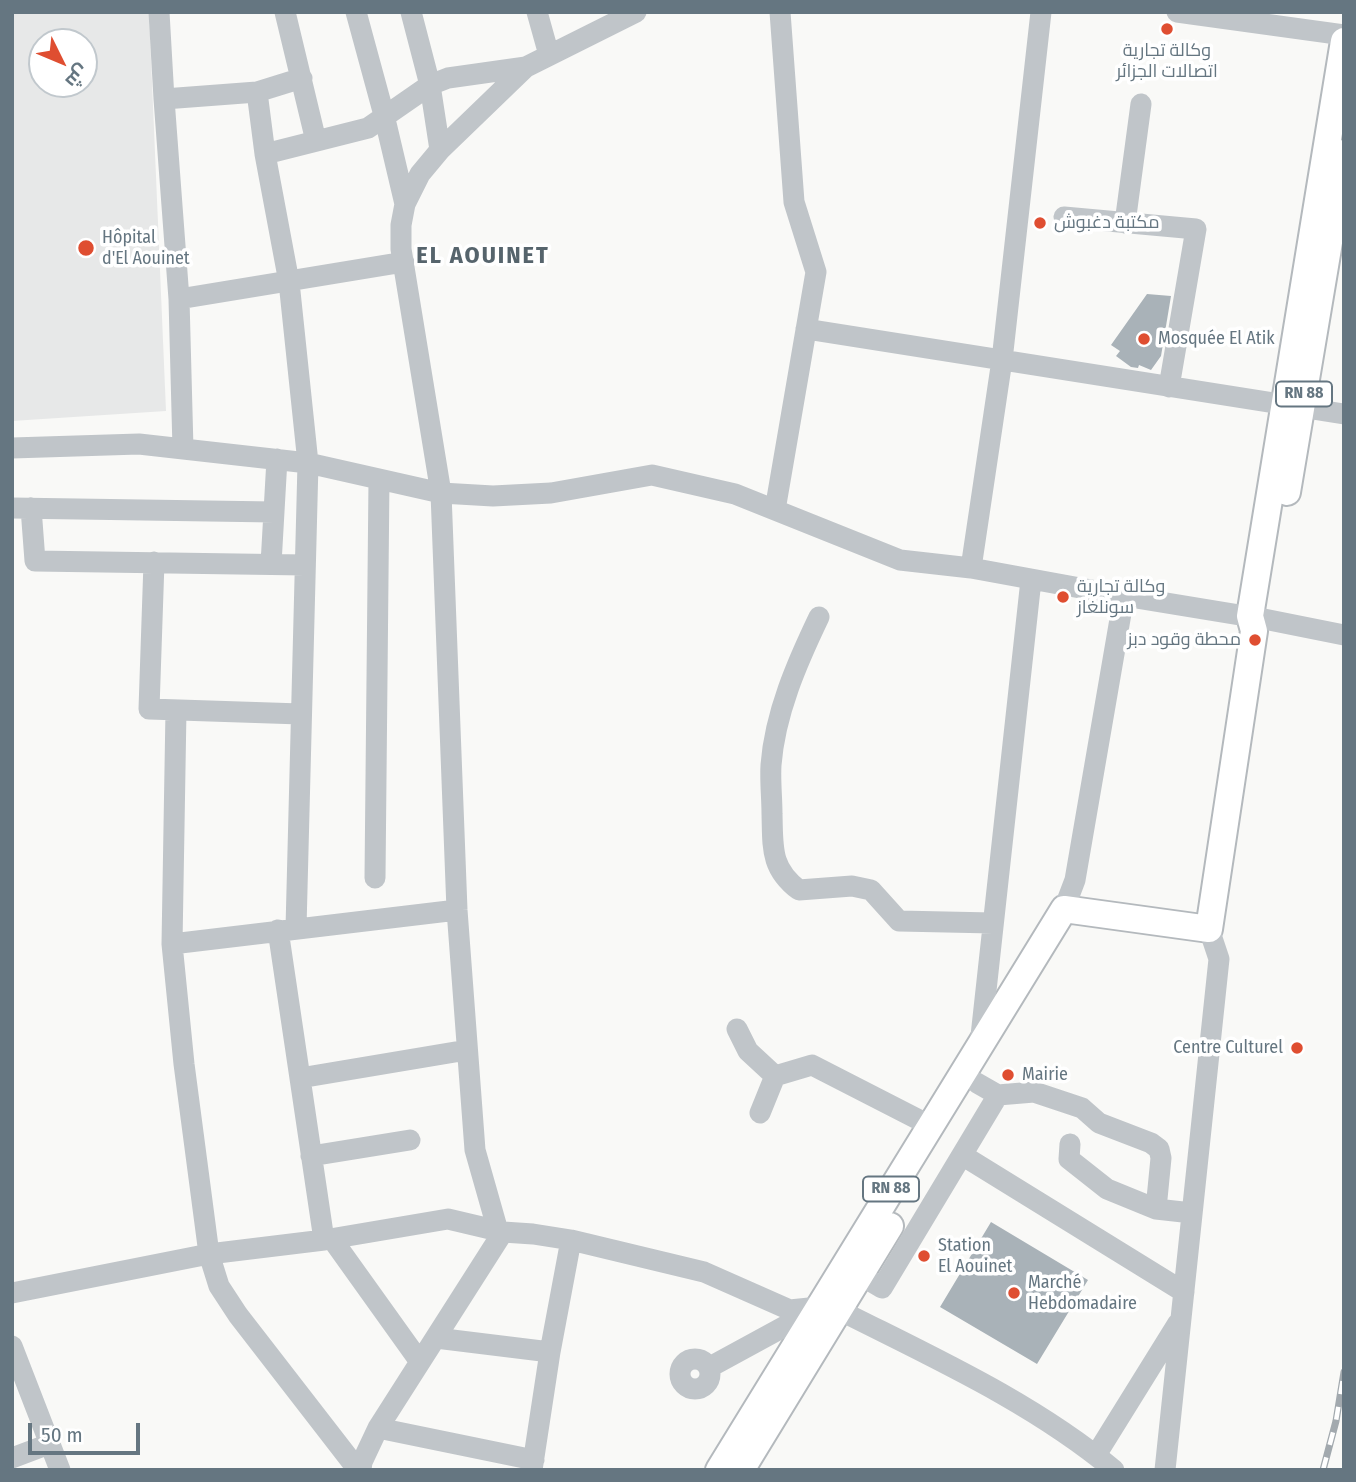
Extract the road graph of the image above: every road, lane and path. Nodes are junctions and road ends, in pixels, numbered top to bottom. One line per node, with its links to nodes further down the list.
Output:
1 (159, 12): 17 (street)
2 (285, 12): 14 (street)
3 (356, 12): 19 (street)
4 (411, 12): 15 (street)
5 (537, 12): 12 (street)
6 (636, 12): 12 (street)
7 (780, 12): 31 (street)
8 (1041, 12): 32 (street)
9 (1177, 12): 10 (street)
10 (1344, 35)
11 (1344, 41): 27 (main road, RN 88)
12 (550, 55): 13 (street)
13 (526, 66): 15 (street); 21 (street)
14 (302, 78): 16 (street); 20 (street)
15 (430, 85): 19 (street); 21 (street)
16 (257, 92): 17 (street); 23 (street)
17 (164, 99): 30 (street)
18 (1141, 104): 26 (street)
19 (384, 115): 20 (street); 24 (street)
20 (316, 141): 23 (street)
21 (440, 150): 24 (street)
22 (1344, 153): 27 (main road, RN 88)
23 (265, 154): 29 (street)
24 (405, 204): 28 (street)
25 (1064, 217): 26 (street)
26 (1125, 223): 33 (street)
27 (1318, 256): 34 (main road, RN 88)
28 (404, 262): 29 (street); 41 (street)
29 (289, 282): 30 (street); 39 (street)
30 (179, 299): 37 (street)
31 (806, 329): 32 (street); 43 (street)
32 (1002, 360): 33 (street); 48 (street)
33 (1169, 387): 34 (street)
34 (1292, 407): 35 (street); 52 (main road, RN 88)
35 (1344, 414)
36 (12, 448): 37 (street)
37 (183, 449): 38 (street)
38 (277, 459): 39 (street); 44 (street)
39 (308, 463): 40 (street); 47 (street)
40 (379, 479): 41 (street); 56 (street)
41 (441, 492): 43 (street); 57 (street)
42 (21, 508): 44 (street); 45 (street)
43 (775, 510): 48 (street)
44 (274, 512): 46 (street)
45 (154, 562): 46 (street); 54 (street)
46 (271, 564): 47 (street)
47 (305, 565): 55 (street)
48 (971, 568): 49 (street)
49 (1031, 580): 50 (street); 59 (street)
50 (1124, 596): 52 (street); 58 (street)
51 (819, 617): 59 (street)
52 (1256, 622): 53 (street); 61 (main road, RN 88)
53 (1344, 635)
54 (176, 710): 55 (street); 62 (street)
55 (301, 713): 60 (street)
56 (375, 878)
57 (457, 909): 60 (street); 65 (street)
58 (1073, 910): 61 (main road); 64 (main road, RN 88); 68 (main road, RN 88)
59 (993, 923): 64 (street)
60 (287, 929): 62 (street); 67 (street)
61 (1209, 929): 76 (street)
62 (172, 944): 80 (street)
63 (737, 1029): 66 (street)
64 (979, 1047): 70 (main road, RN 88)
65 (467, 1050): 67 (street); 77 (street)
66 (775, 1076): 69 (street); 70 (street)
67 (300, 1078): 74 (street)
68 (987, 1089): 73 (street); 75 (street); 81 (main road, RN 88)
69 (760, 1113)
70 (931, 1126): 84 (main road, RN 88)
71 (410, 1140): 74 (street)
72 (1070, 1144): 75 (street)
73 (962, 1155): 81 (street); 82 (street)
74 (311, 1156): 78 (street)
75 (1156, 1209): 76 (street)
76 (1192, 1213): 82 (street)
77 (500, 1231): 78 (street); 79 (street); 86 (street)
78 (328, 1239): 80 (street); 89 (street)
79 (571, 1240): 84 (street); 88 (street)
80 (209, 1254): 83 (street); 99 (street)
81 (860, 1275): 84 (main road, RN 88)
82 (1184, 1292): 85 (street)
83 (12, 1293)
84 (829, 1308): 90 (street); 94 (street); 96 (main road, RN 88)
85 (1181, 1317): 94 (street); 101 (street)
86 (436, 1338): 88 (street); 89 (street)
87 (12, 1346): 91 (street)
88 (550, 1352): 97 (street)
89 (420, 1362): 92 (street)
90 (710, 1367)
91 (19, 1390): 93 (street)
92 (378, 1427): 97 (street); 99 (street)
93 (49, 1444): 95 (street); 98 (street)
94 (1097, 1455): 100 (street)
95 (12, 1458)
96 (735, 1462)
97 (533, 1465)
98 (60, 1470)
99 (360, 1470)
100 (1114, 1470)
101 (1165, 1470)

